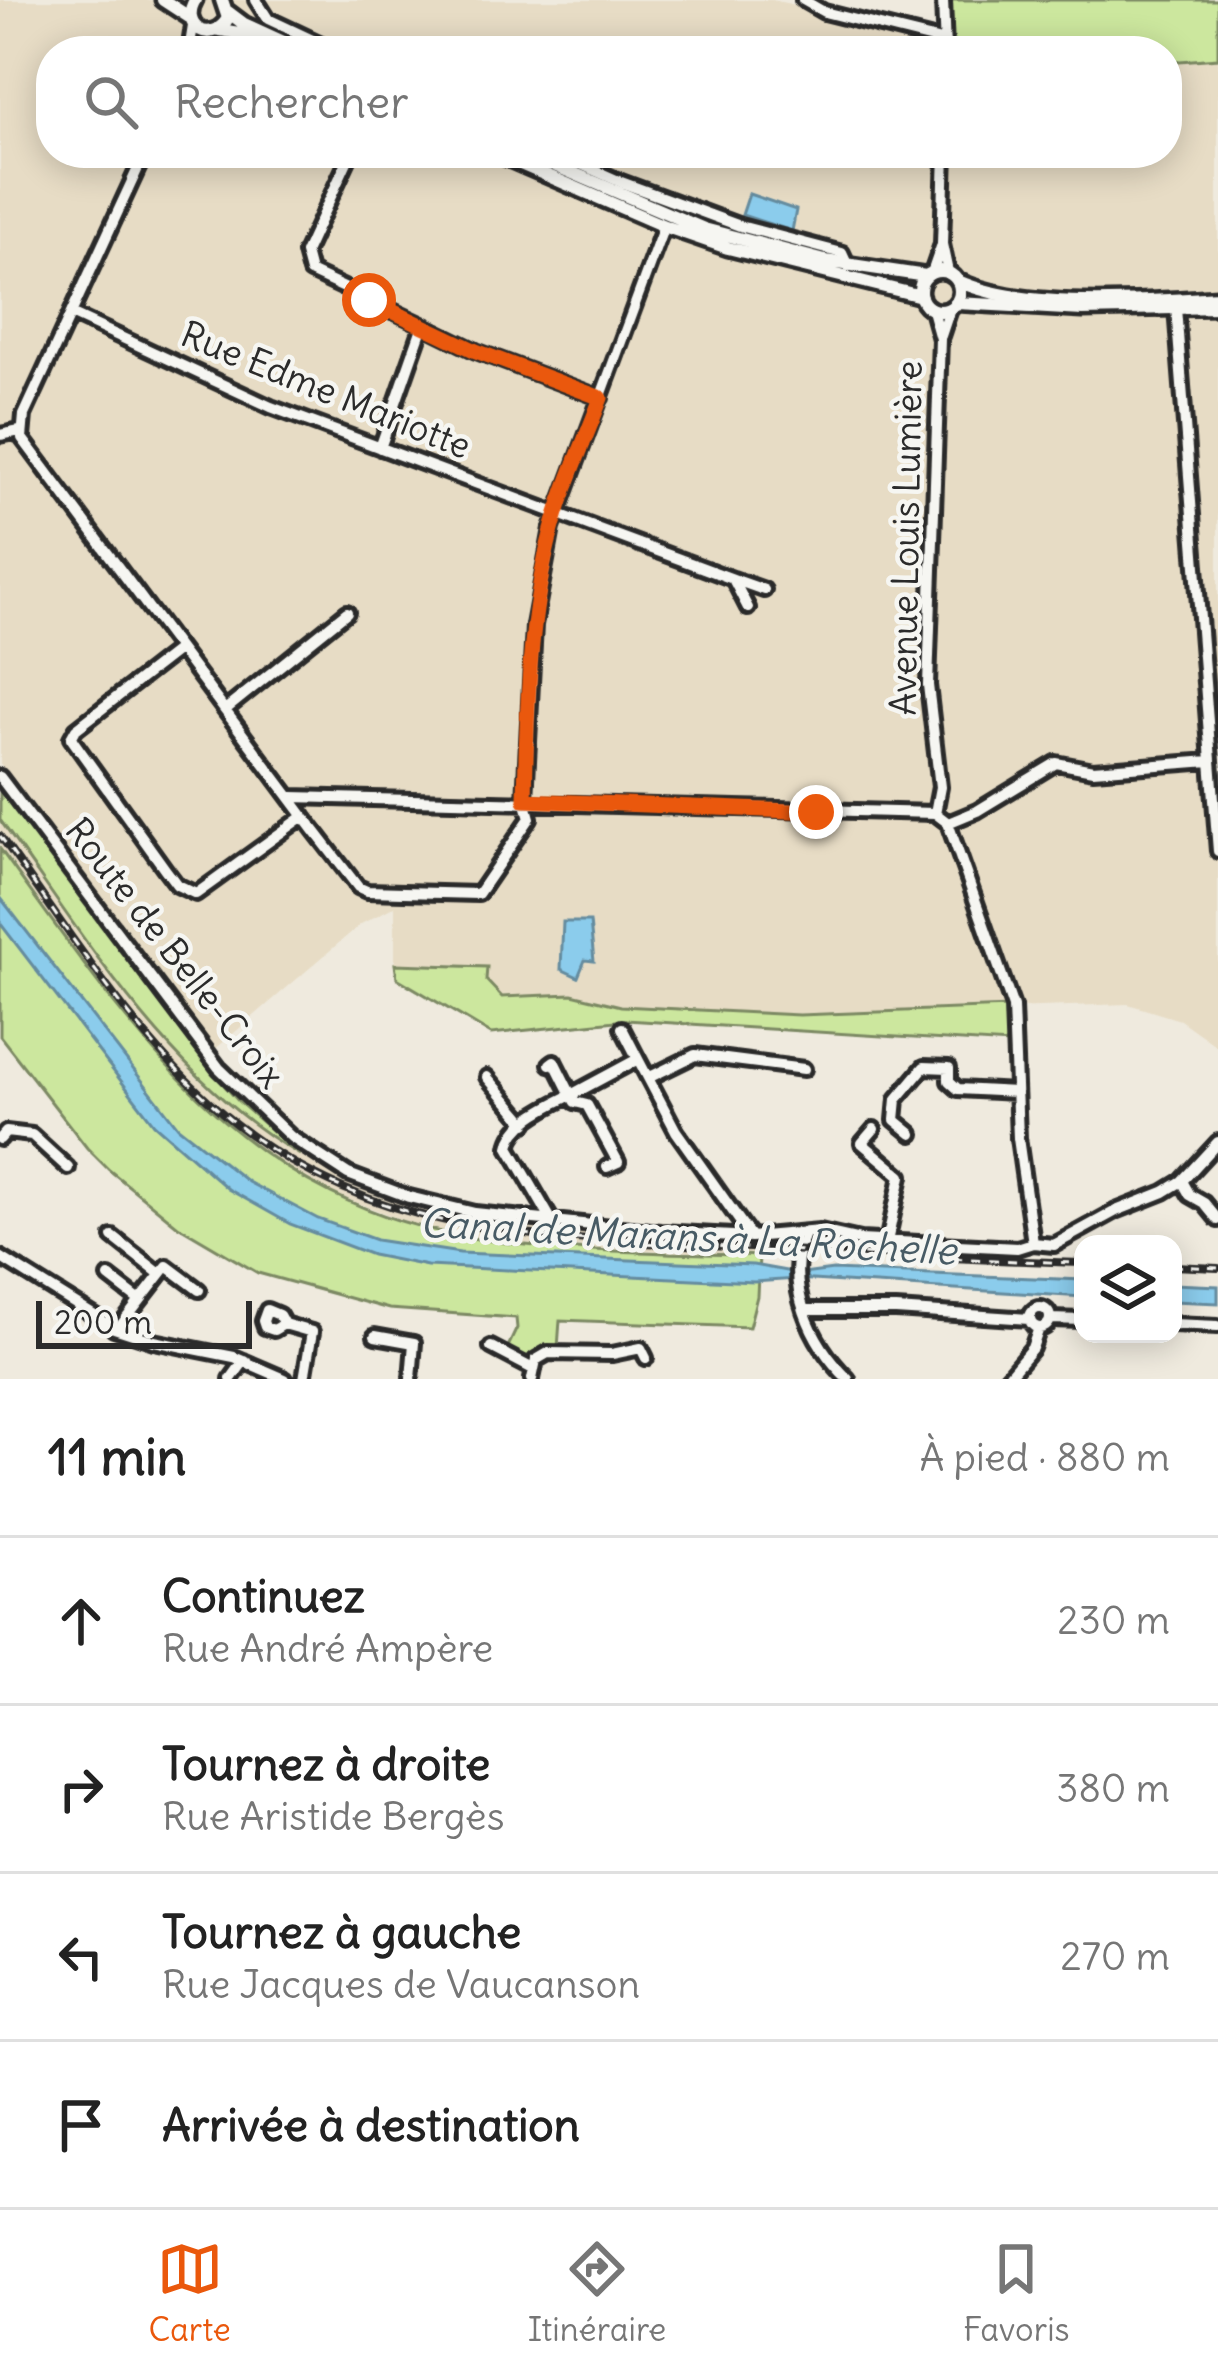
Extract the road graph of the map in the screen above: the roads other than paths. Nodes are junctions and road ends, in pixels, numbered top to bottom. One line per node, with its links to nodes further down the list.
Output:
1 (163, 0): 7 (main road)
2 (195, 0): 7 (main road)
3 (256, 0): 13 (street)
4 (803, 0): 14 (street)
5 (943, 0): 15 (street)
6 (225, 6): 8 (main road); 12 (main road)
7 (191, 21): 8 (main road); 9 (street)
8 (216, 32): 10 (street); 11 (main road)
9 (192, 36)
10 (211, 36)
11 (244, 36)
12 (270, 36)
13 (304, 36)
14 (906, 36)
15 (945, 36)
16 (139, 168): 34 (street)
17 (344, 168): 35 (street)
18 (551, 168): 22 (main road)
19 (557, 168): 24 (main road)
20 (592, 168): 24 (street)
21 (945, 168): 23 (street)
22 (664, 226): 28 (main road); 37 (street)
23 (942, 244): 25 (street); 26 (street)
24 (845, 259): 25 (main road)
25 (929, 275): 26 (main road); 28 (main road)
26 (953, 277): 30 (main road); 31 (main road)
27 (1172, 285): 30 (street)
28 (920, 296): 33 (main road)
29 (1218, 297): 30 (main road)
30 (1175, 304): 31 (main road); 32 (main road); 48 (street)
31 (954, 306): 33 (main road); 36 (street, Avenue Louis Lumière)
32 (1218, 307)
33 (932, 310): 36 (street, Avenue Louis Lumière)
34 (74, 315): 38 (street); 40 (street, Rue Edme Mariotte)
35 (423, 326): 37 (street); 40 (street)
36 (940, 339): 52 (street, Avenue Louis Lumière)
37 (601, 398): 41 (street)
38 (20, 431): 39 (street); 46 (street)
39 (0, 435)
40 (380, 448): 41 (street, Rue Edme Mariotte)
41 (558, 513): 42 (street, Rue Edme Mariotte); 51 (street)
42 (733, 579): 43 (street, Rue Edme Mariotte); 44 (street)
43 (764, 590)
44 (748, 608)
45 (347, 612): 47 (street)
46 (179, 649): 47 (street); 53 (street)
47 (225, 710): 50 (street)
48 (1210, 760): 54 (street); 55 (street)
49 (0, 777): 76 (street, Route de Belle-Croix)
50 (292, 797): 51 (street); 53 (street)
51 (525, 800): 52 (street); 53 (street)
52 (935, 813): 55 (street)
53 (304, 816)
54 (1216, 821): 56 (street)
55 (948, 823): 63 (street)
56 (1218, 851)
57 (622, 1028): 58 (street)
58 (638, 1059): 62 (street); 64 (street)
59 (550, 1064): 64 (street)
60 (804, 1069): 62 (street)
61 (487, 1077): 65 (street)
62 (648, 1078): 79 (street)
63 (1016, 1092): 67 (street); 81 (street)
64 (571, 1095): 65 (street); 72 (street)
65 (526, 1123): 76 (street)
66 (874, 1130): 70 (street)
67 (911, 1134)
68 (0, 1138): 73 (street)
69 (1218, 1142): 74 (street)
70 (862, 1143): 71 (street); 80 (street)
71 (854, 1154)
72 (607, 1167)
73 (68, 1168)
74 (1182, 1181): 75 (street); 81 (street, Route de Belle-Croix)
75 (1218, 1220)
76 (551, 1221): 79 (street, Route de Belle-Croix)
77 (805, 1234): 79 (street, Route de Belle-Croix); 80 (street, Route de Belle-Croix); 87 (street)
78 (113, 1237): 83 (street)
79 (751, 1237)
80 (887, 1242): 81 (street, Route de Belle-Croix)
81 (1033, 1243)
82 (0, 1257): 96 (street)
83 (160, 1274): 85 (street); 86 (street)
84 (109, 1277): 86 (street)
85 (199, 1290)
86 (140, 1301): 96 (street)
87 (804, 1310): 88 (street); 95 (street)
88 (820, 1311): 92 (street); 95 (street)
89 (1050, 1319): 90 (street); 92 (street); 92 (street)
90 (1074, 1320)
91 (284, 1324): 104 (street)
92 (1034, 1324): 107 (street)
93 (1182, 1324): 94 (street)
94 (1218, 1326)
95 (811, 1327): 106 (street)
96 (118, 1329): 100 (street)
97 (375, 1336): 105 (street)
98 (491, 1347): 101 (street)
99 (646, 1358): 101 (street)
100 (244, 1361): 102 (street); 103 (street)
101 (533, 1374)
102 (231, 1379)
103 (285, 1379)
104 (304, 1379)
105 (411, 1379)
106 (848, 1379)
107 (1006, 1379)

